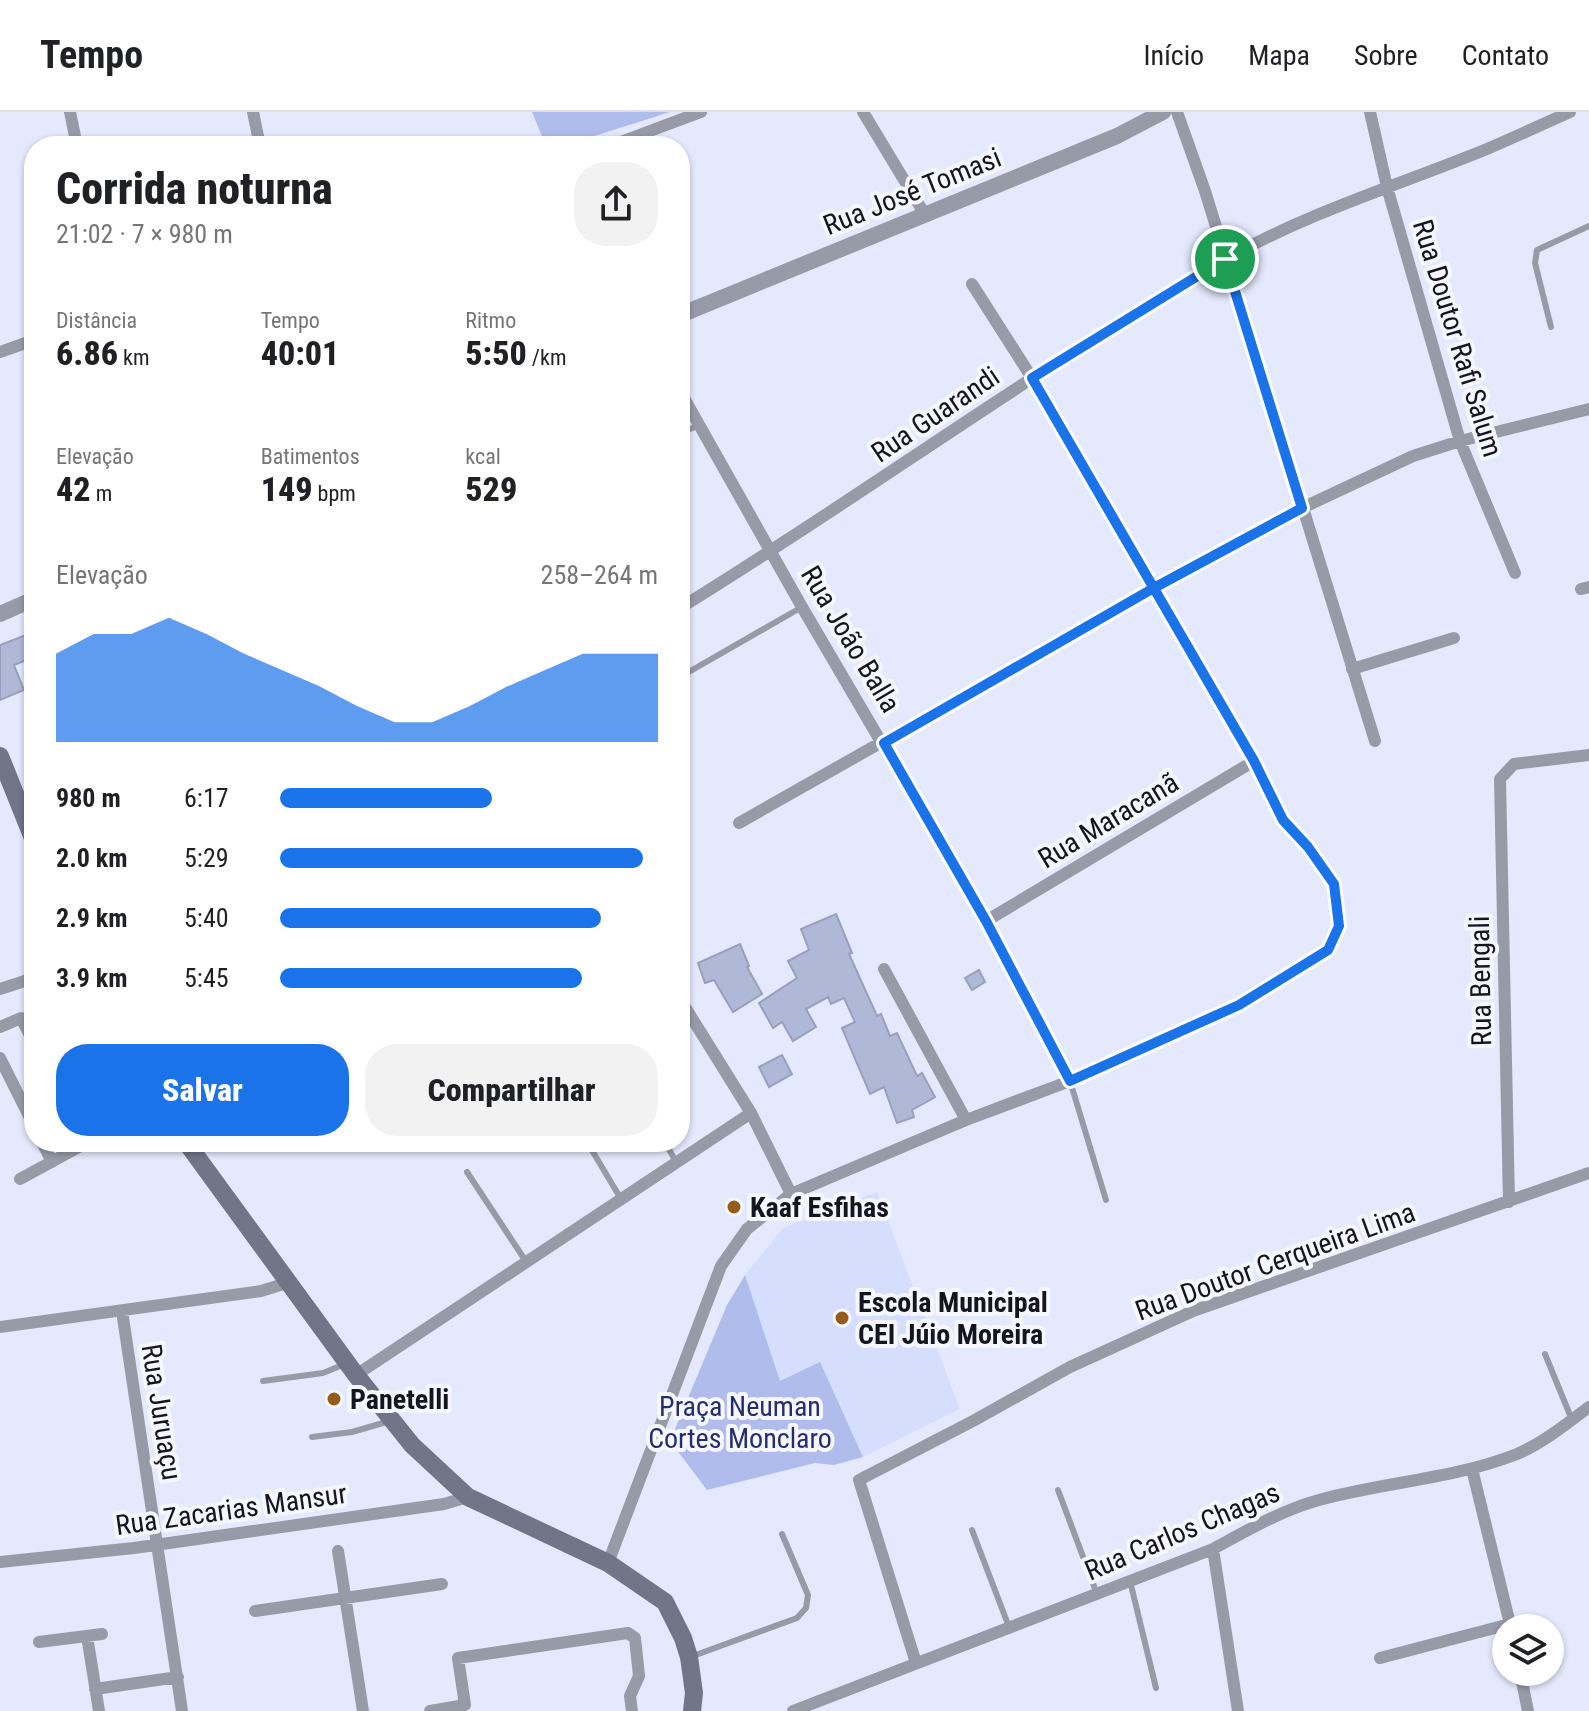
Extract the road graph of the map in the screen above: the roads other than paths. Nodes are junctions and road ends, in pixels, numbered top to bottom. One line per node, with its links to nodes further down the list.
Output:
1 (70, 112): 9 (street)
2 (253, 112): 10 (street)
3 (701, 112): 11 (street)
4 (863, 112): 13 (street)
5 (1163, 112): 13 (street, Rua José Tomasi)
6 (1177, 112): 15 (street)
7 (1370, 112): 12 (street, Rua Doutor Rafi Salum)
8 (1570, 112): 12 (street, Rua Guarandi)
9 (75, 136)
10 (258, 136)
11 (637, 136)
12 (1387, 187): 15 (street, Rua Guarandi); 26 (street, Rua Doutor Rafi Salum)
13 (924, 213): 17 (street, Rua José Tomasi)
14 (1589, 226): 18 (lane)
15 (1225, 259): 21 (street, Rua Guarandi); 27 (street)
16 (972, 284): 21 (street)
17 (690, 311)
18 (1551, 327)
19 (24, 344): 20 (street)
20 (0, 352)
21 (1032, 378): 28 (street, Rua Guarandi); 30 (street)
22 (690, 408): 24 (street, Rua João Balla)
23 (1589, 409): 26 (street)
24 (700, 425): 25 (lane); 28 (street, Rua João Balla)
25 (690, 429)
26 (1460, 441): 27 (street); 29 (street, Rua Doutor Rafi Salum)
27 (1302, 508): 30 (street); 36 (street)
28 (772, 552): 31 (street, Rua Guarandi); 33 (street, Rua João Balla)
29 (1515, 573)
30 (1152, 589): 39 (street); 42 (street)
31 (690, 602)
32 (24, 603): 34 (street)
33 (802, 607): 37 (lane); 39 (street, Rua João Balla)
34 (0, 614)
35 (1454, 638): 36 (street)
36 (1352, 669): 38 (street)
37 (690, 671)
38 (1375, 741)
39 (884, 743): 45 (street); 46 (street, Rua João Balla)
40 (1589, 755): 71 (street, Rua Bengali)
41 (0, 756): 43 (main road)
42 (1254, 761): 46 (street, Rua Maracanã); 54 (street)
43 (8, 794): 44 (main road)
44 (24, 819)
45 (739, 823)
46 (986, 921): 54 (street, Rua João Balla)
47 (884, 969): 57 (street)
48 (24, 981): 49 (street)
49 (0, 989)
50 (690, 1015): 56 (street)
51 (24, 1024): 52 (street)
52 (0, 1027)
53 (0, 1058): 55 (street)
54 (1070, 1081): 57 (street); 70 (lane)
55 (24, 1106)
56 (751, 1113): 64 (street); 68 (street)
57 (966, 1120): 68 (street)
58 (47, 1152): 63 (street)
59 (70, 1152): 63 (street)
60 (193, 1152): 73 (main road)
61 (593, 1152): 69 (lane)
62 (670, 1152): 64 (lane)
63 (52, 1162): 67 (street)
64 (676, 1162): 69 (street)
65 (467, 1172): 72 (lane)
66 (1589, 1173): 71 (street, Rua Doutor Cerqueira Lima)
67 (20, 1179)
68 (791, 1194): 92 (street)
69 (621, 1199): 72 (street)
70 (1106, 1200)
71 (1509, 1202): 106 (street, Rua Doutor Cerqueira Lima)
72 (527, 1263): 77 (street)
73 (290, 1282): 74 (street); 77 (main road)
74 (122, 1311): 75 (street); 88 (street, Rua Juruaçu)
75 (0, 1327)
76 (1545, 1354): 80 (lane)
77 (352, 1369): 78 (lane); 81 (main road)
78 (263, 1381)
79 (1589, 1407): 80 (street, Rua Carlos Chagas)
80 (1572, 1420): 83 (street, Rua Carlos Chagas)
81 (393, 1421): 82 (lane); 85 (main road)
82 (312, 1437)
83 (1472, 1469): 89 (street, Rua Carlos Chagas); 98 (street)
84 (1058, 1490): 95 (lane)
85 (468, 1497): 88 (street, Rua Zacarias Mansur); 92 (main road)
86 (972, 1530): 99 (lane)
87 (782, 1534): 104 (lane)
88 (157, 1544): 91 (street, Rua Zacarias Mansur); 107 (street, Rua Juruaçu)
89 (1213, 1549): 93 (street, Rua Carlos Chagas); 118 (street)
90 (338, 1551): 96 (street)
91 (0, 1562)
92 (608, 1563): 104 (main road)
93 (1130, 1581): 95 (street, Rua Carlos Chagas); 109 (lane)
94 (442, 1584): 96 (street)
95 (1097, 1594): 99 (street, Rua Carlos Chagas)
96 (346, 1598): 97 (street); 113 (street)
97 (255, 1611)
98 (1507, 1614)
99 (1009, 1628): 106 (street, Rua Carlos Chagas)
100 (1492, 1630): 105 (street)
101 (102, 1634): 102 (street)
102 (87, 1636): 103 (street); 110 (street)
103 (39, 1642)
104 (689, 1657): 116 (main road)
105 (1380, 1658)
106 (916, 1663): 117 (street, Rua Carlos Chagas)
107 (178, 1677): 110 (street); 112 (street, Rua Juruaçu)
108 (1523, 1686): 119 (street)
109 (1156, 1688)
110 (95, 1689): 111 (street)
111 (99, 1711)
112 (182, 1711)
113 (363, 1711)
114 (430, 1711): 115 (street)
115 (632, 1711)
116 (692, 1711)
117 (793, 1711)
118 (1238, 1711)
119 (1528, 1711)

